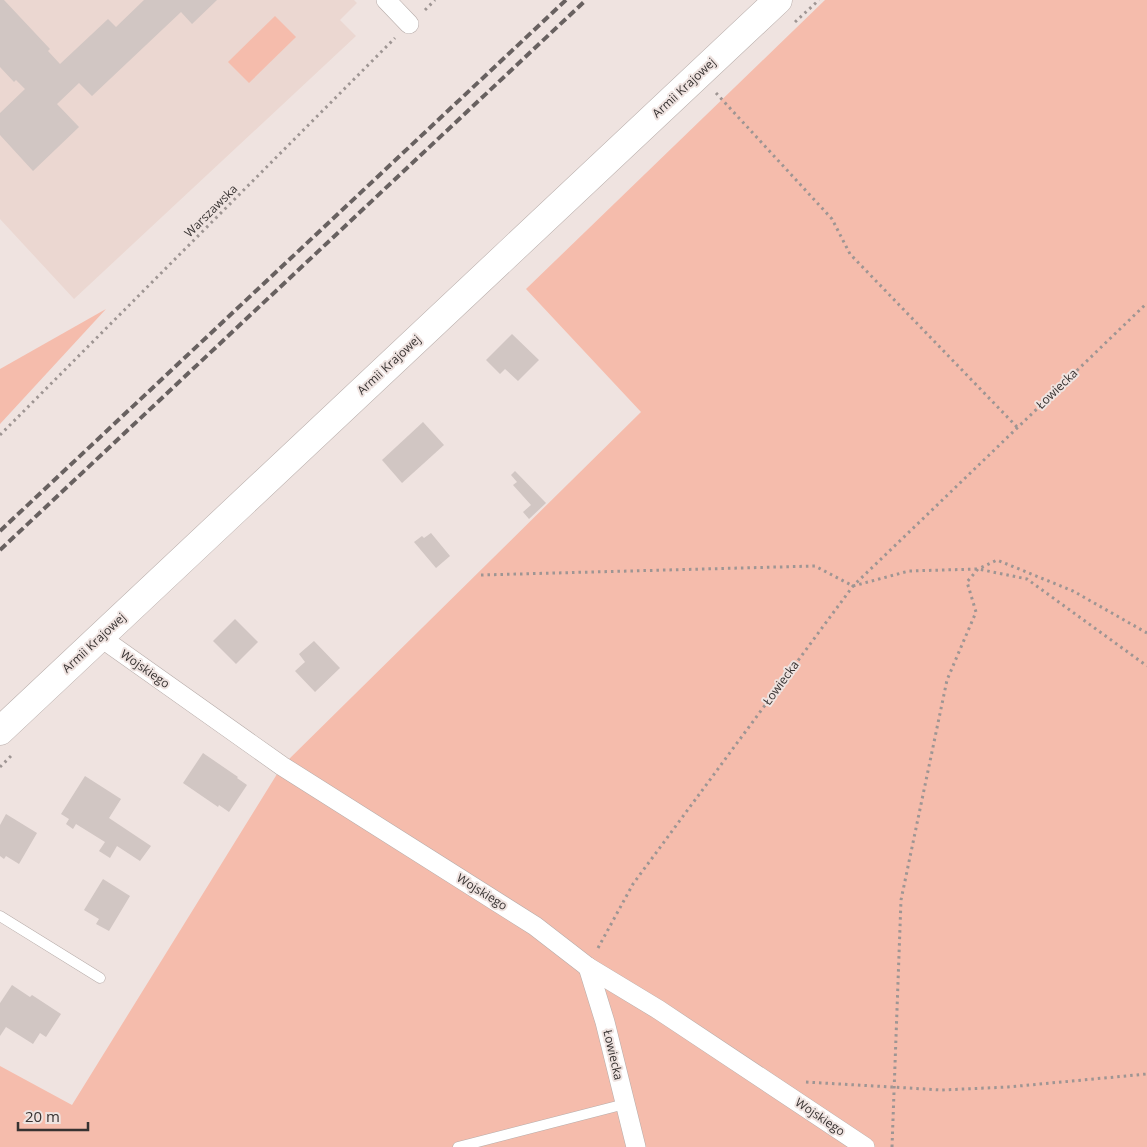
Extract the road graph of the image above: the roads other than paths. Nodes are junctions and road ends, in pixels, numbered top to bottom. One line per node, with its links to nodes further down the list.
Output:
1 (386, 0): 3 (street)
2 (778, 0): 4 (main road, Armii Krajowej)
3 (409, 24)
4 (100, 637): 5 (main road, Armii Krajowej); 7 (street, Wojskiego)
5 (0, 731)
6 (0, 916): 8 (lane)
7 (588, 966): 9 (street, Łowiecka); 12 (street, Wojskiego)
8 (100, 978)
9 (625, 1104): 10 (lane); 11 (street, Łowiecka)
10 (458, 1147)
11 (636, 1147)
12 (865, 1147)

